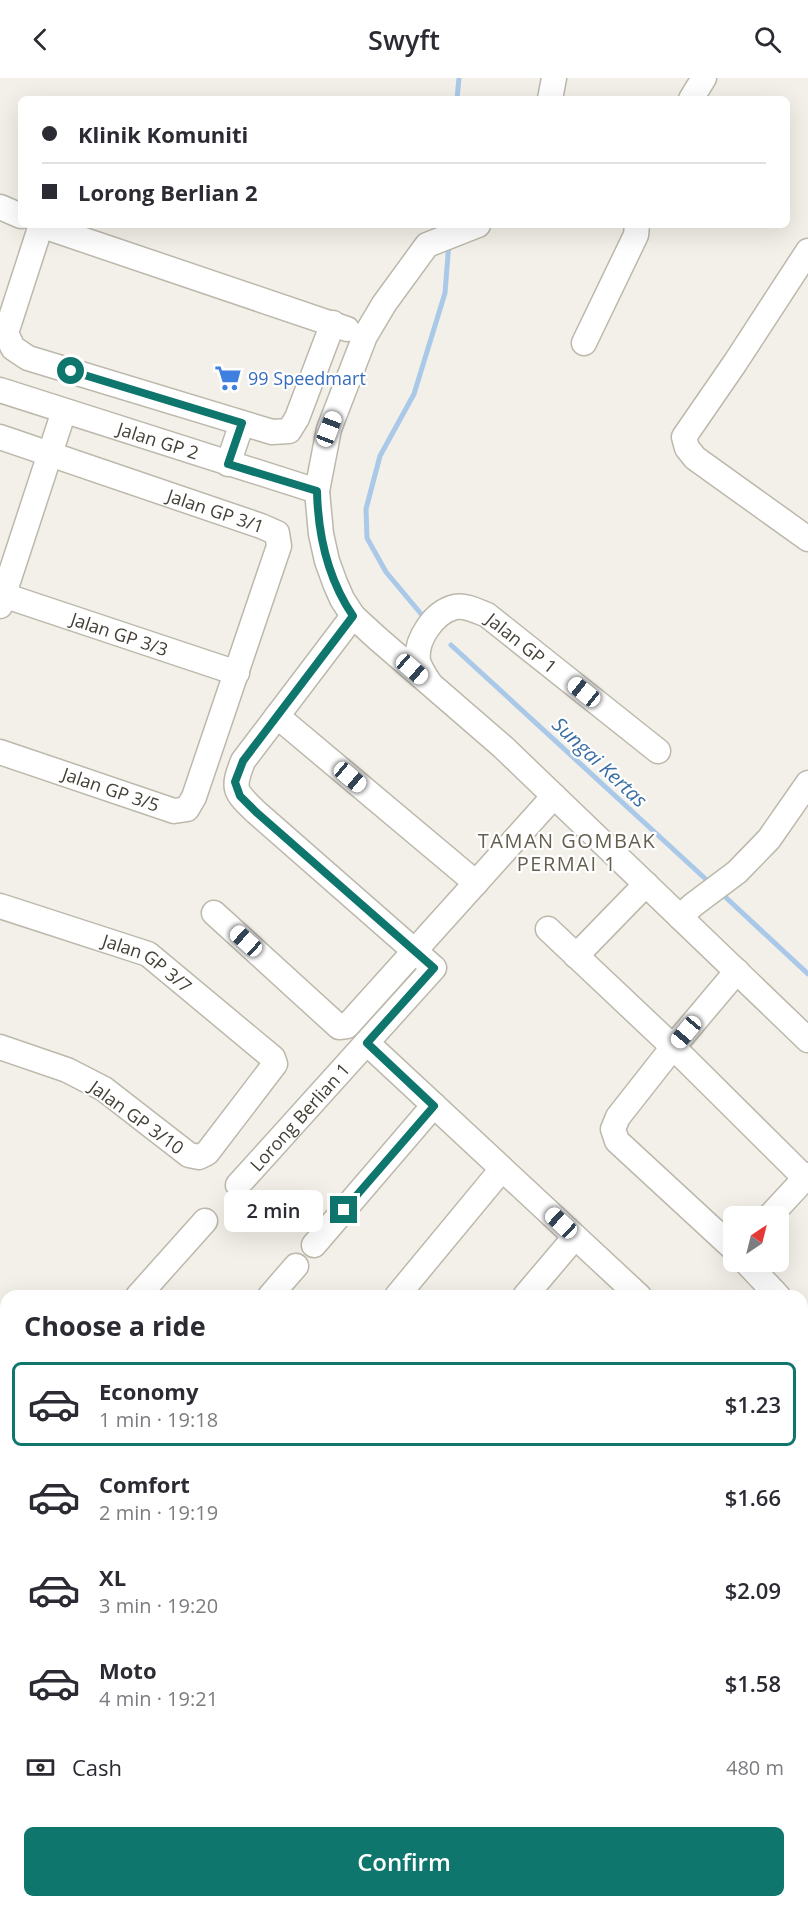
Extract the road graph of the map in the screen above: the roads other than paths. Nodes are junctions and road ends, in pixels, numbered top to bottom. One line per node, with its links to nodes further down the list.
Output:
1 (554, 78): 3 (street)
2 (704, 78): 4 (street)
3 (551, 96)
4 (693, 96)
5 (0, 207): 6 (street)
6 (18, 215)
7 (39, 228): 15 (street)
8 (49, 228): 12 (street)
9 (468, 228): 13 (street)
10 (637, 228): 14 (street)
11 (808, 251): 23 (street)
12 (333, 323): 13 (street); 18 (street)
13 (365, 336): 22 (street)
14 (584, 343)
15 (28, 358): 16 (street); 18 (street)
16 (8, 393): 17 (street, Jalan GP 2)
17 (64, 411): 20 (street); 21 (street, Jalan GP 2)
18 (242, 423): 21 (street)
19 (0, 437): 20 (street)
20 (50, 453): 24 (street); 26 (street, Jalan GP 3/1)
21 (228, 464): 22 (street, Jalan GP 2)
22 (317, 491): 25 (street)
23 (808, 539)
24 (1, 598): 26 (street, Jalan GP 3/3)
25 (353, 616): 27 (street); 28 (street)
26 (237, 673): 30 (street, Jalan GP 3/5)
27 (430, 684): 29 (street, Jalan GP 1); 32 (street)
28 (277, 716): 33 (street); 39 (street)
29 (658, 751)
30 (0, 752)
31 (808, 783): 36 (street)
32 (554, 796): 33 (street); 34 (street)
33 (476, 883): 39 (street)
34 (646, 884): 36 (street); 40 (street)
35 (0, 906): 47 (street, Jalan GP 3/7)
36 (686, 911): 41 (street)
37 (214, 913): 39 (street)
38 (548, 929): 40 (street)
39 (414, 951): 43 (street, Lorong Berlian 1)
40 (576, 956): 45 (street)
41 (737, 971): 42 (street); 45 (street)
42 (808, 1040)
43 (367, 1043): 46 (street); 50 (street, Lorong Berlian 1)
44 (0, 1047): 47 (street, Jalan GP 3/10)
45 (673, 1047): 49 (street); 54 (street)
46 (434, 1106): 48 (street); 55 (street)
47 (207, 1153)
48 (502, 1169): 53 (street); 60 (street)
49 (807, 1178): 51 (street)
50 (238, 1185)
51 (780, 1206)
52 (206, 1221): 58 (street)
53 (575, 1237): 61 (street); 62 (street)
54 (723, 1239)
55 (314, 1245)
56 (296, 1266): 59 (street)
57 (755, 1272): 63 (street)
58 (143, 1290)
59 (275, 1290)
60 (403, 1290)
61 (530, 1290)
62 (632, 1290)
63 (772, 1290)

